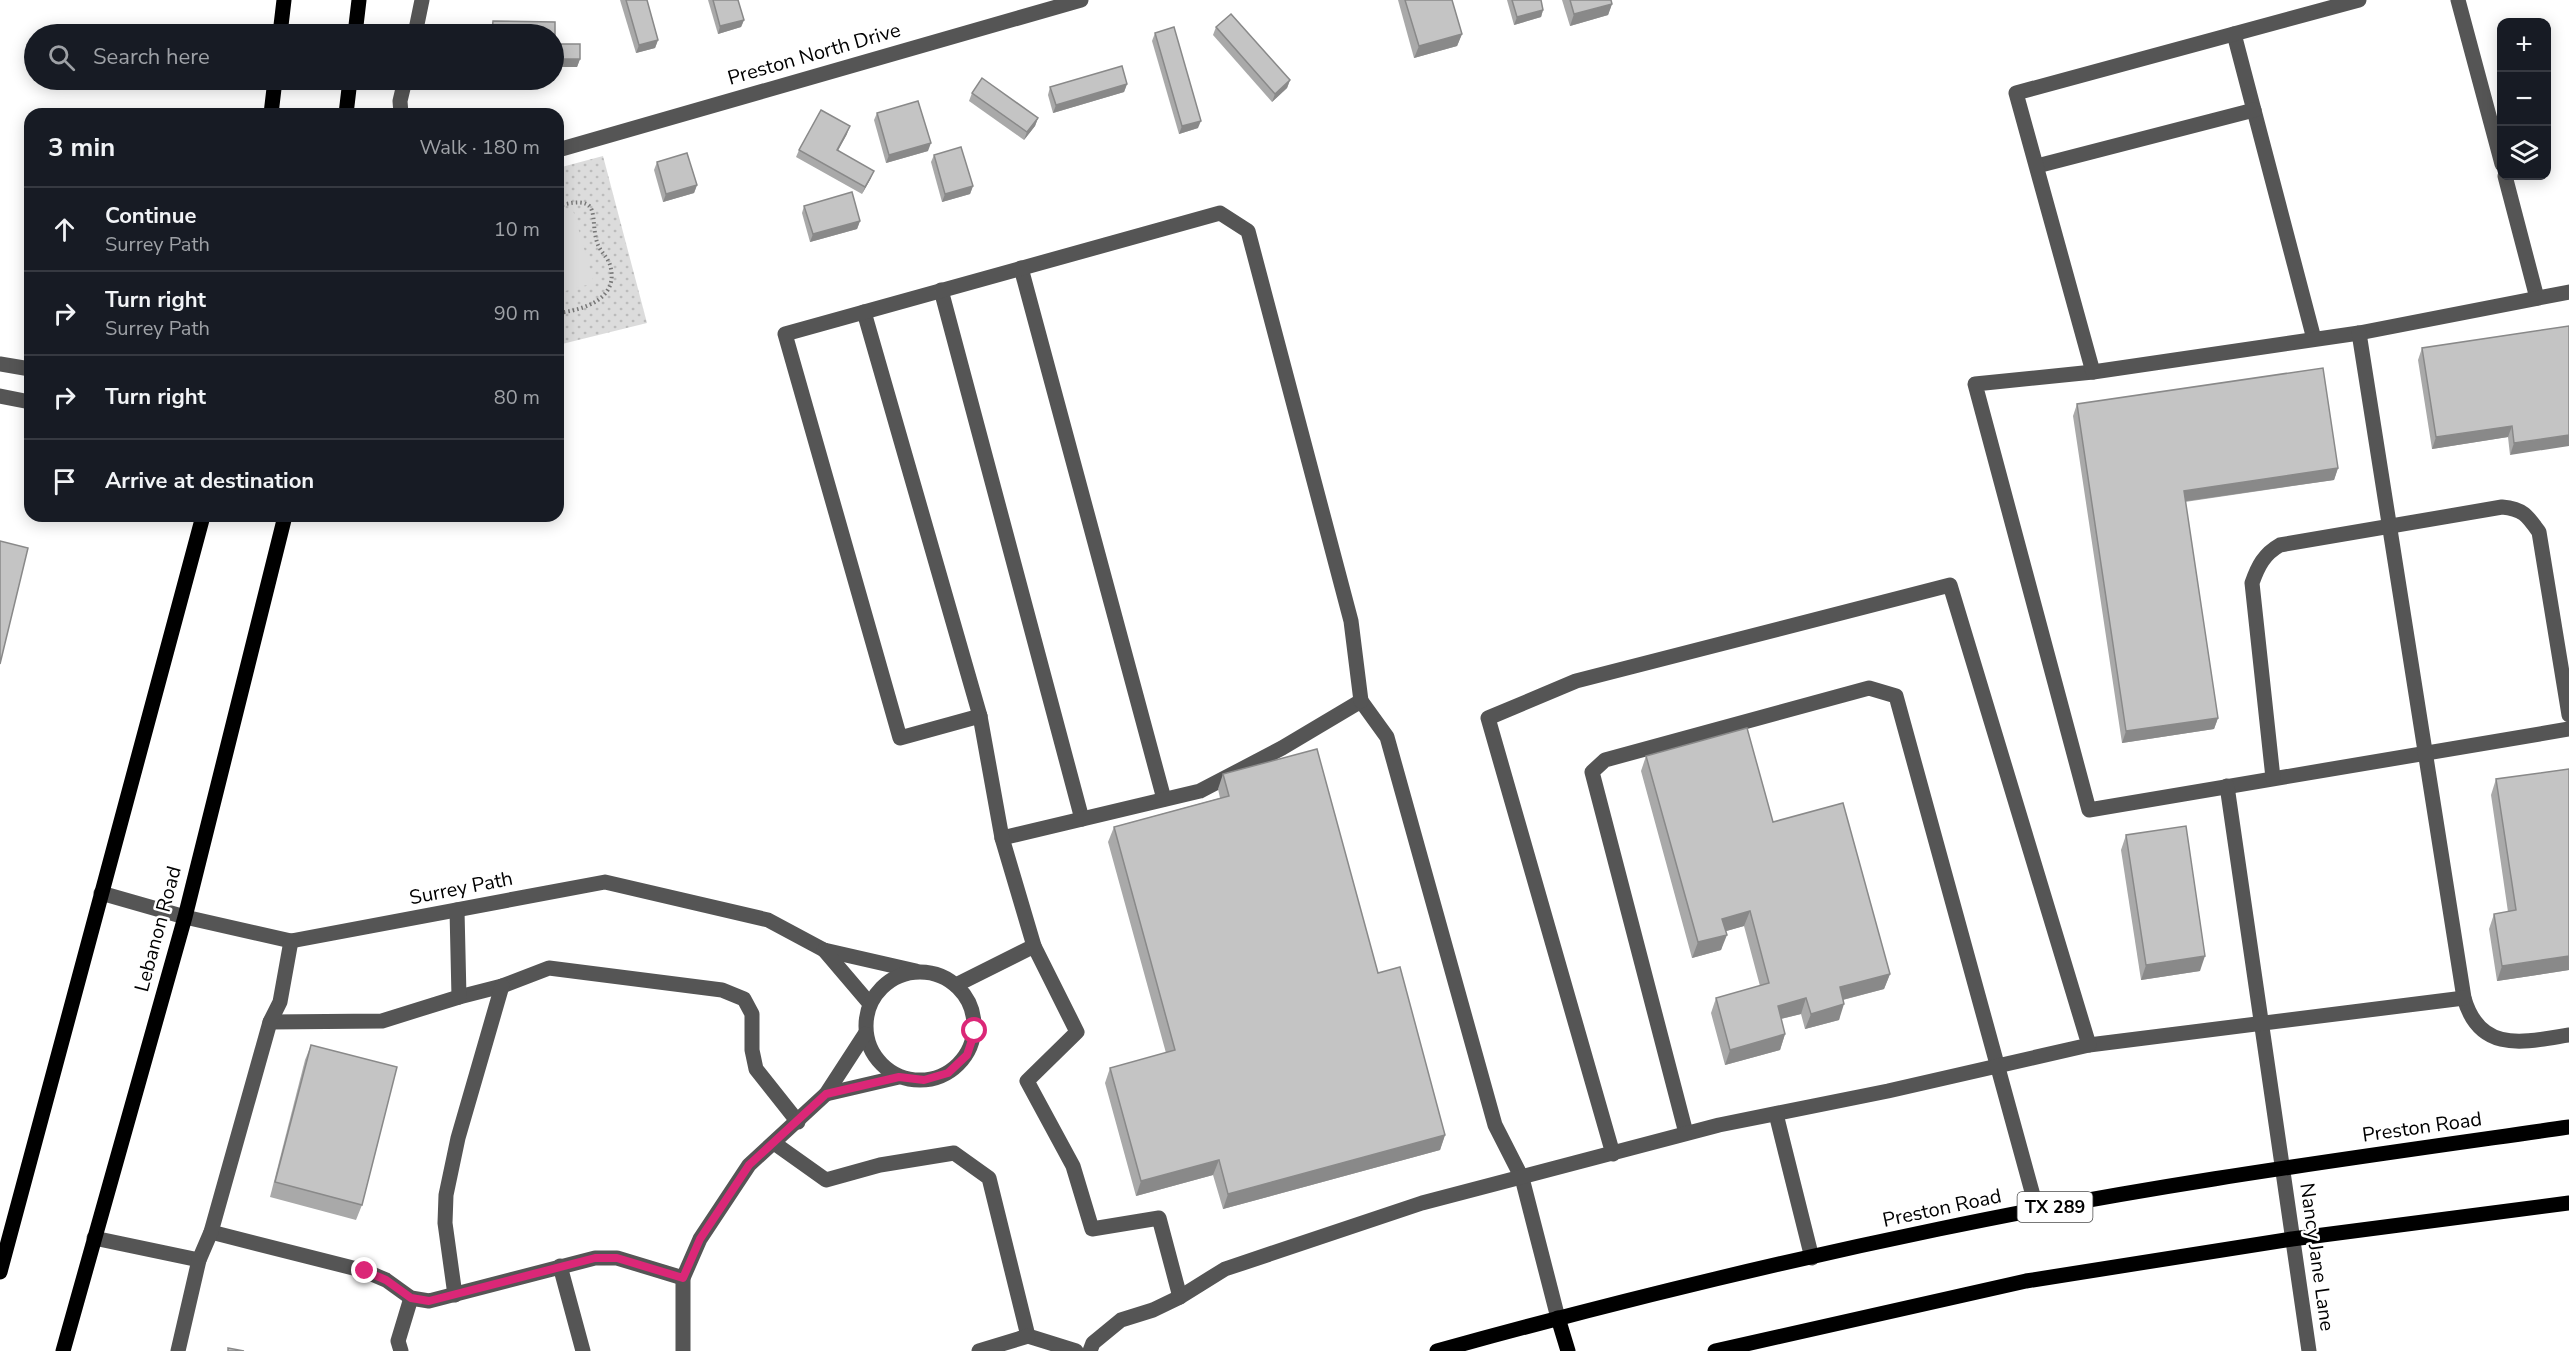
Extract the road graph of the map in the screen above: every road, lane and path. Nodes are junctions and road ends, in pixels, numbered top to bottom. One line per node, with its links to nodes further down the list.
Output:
1 (284, 0): 7 (main road)
2 (359, 0): 8 (main road)
3 (422, 0): 9 (street)
4 (1081, 0): 19 (street, Preston North Drive)
5 (2359, 0): 10 (street)
6 (2458, 0): 18 (street)
7 (281, 24)
8 (356, 24)
9 (417, 24)
10 (2234, 34): 17 (street); 20 (street)
11 (274, 90): 14 (main road)
12 (349, 90): 15 (main road)
13 (402, 90): 16 (street)
14 (272, 108)
15 (347, 108)
16 (401, 108)
17 (2254, 110): 20 (street); 30 (street)
18 (2497, 145)
19 (564, 148)
20 (2037, 166): 33 (street)
21 (2506, 180): 26 (street)
22 (564, 204): 27 (path)
23 (1021, 268): 24 (street); 39 (street); 46 (street)
24 (941, 290): 28 (street); 47 (street)
25 (2569, 292): 26 (street)
26 (2537, 298): 29 (street)
27 (564, 312)
28 (864, 312): 41 (street); 41 (street)
29 (2359, 333): 30 (street); 38 (street)
30 (2314, 339): 33 (street)
31 (0, 364): 32 (street)
32 (24, 368)
33 (2093, 372): 45 (street)
34 (0, 396): 35 (street)
35 (24, 401)
36 (201, 522): 49 (main road)
37 (284, 522): 51 (main road, Lebanon Road)
38 (2390, 527): 40 (street); 43 (street); 44 (street)
39 (1361, 701): 46 (street); 76 (street)
40 (2569, 715)
41 (980, 716): 48 (street)
42 (2569, 729): 43 (street)
43 (2426, 752): 44 (street); 59 (street)
44 (2273, 778): 45 (street)
45 (2227, 786): 62 (street, Nancy Jane Lane)
46 (1164, 799): 47 (street)
47 (1082, 819): 48 (street)
48 (1002, 838): 53 (street)
49 (101, 893): 51 (street, Surrey Path); 85 (main road)
50 (457, 910): 52 (street, Surrey Path); 54 (street, Surrey Path); 58 (street)
51 (185, 917): 52 (street, Surrey Path); 80 (main road, Lebanon Road)
52 (291, 941): 61 (street)
53 (1034, 946): 56 (street); 88 (street)
54 (824, 950): 55 (street, Surrey Path); 60 (street, Surrey Path)
55 (916, 971): 56 (street, Surrey Path); 60 (street)
56 (956, 985): 67 (street)
57 (502, 986): 58 (street); 70 (street); 87 (street)
58 (459, 997): 61 (street)
59 (2464, 998): 62 (street); 64 (street)
60 (870, 1004): 63 (street)
61 (270, 1022): 79 (street)
62 (2262, 1022): 65 (street); 75 (street, Nancy Jane Lane)
63 (866, 1034): 67 (street); 68 (street)
64 (2569, 1035)
65 (2089, 1045): 66 (street); 74 (street)
66 (1998, 1066): 69 (street); 72 (street); 78 (street)
67 (899, 1077): 68 (street)
68 (826, 1094): 70 (street)
69 (1776, 1114): 72 (street); 82 (street)
70 (798, 1122): 73 (street)
71 (2569, 1127): 75 (main road, Preston Road / TX 289)
72 (1686, 1133): 74 (street)
73 (774, 1143): 86 (street); 91 (street)
74 (1613, 1154): 76 (street)
75 (2282, 1169): 78 (main road, Preston Road / TX 289); 81 (street, Nancy Jane Lane)
76 (1522, 1178): 88 (street); 90 (street)
77 (2569, 1203): 81 (main road)
78 (2037, 1210): 82 (main road, Preston Road / TX 289)
79 (211, 1232): 83 (street); 89 (street)
80 (93, 1238): 83 (street); 92 (main road, Lebanon Road)
81 (2292, 1239): 102 (main road); 103 (street, Nancy Jane Lane)
82 (1812, 1258): 90 (main road, Preston Road / TX 289)
83 (199, 1260): 93 (street)
84 (560, 1266): 86 (street); 87 (street); 95 (street)
85 (0, 1272)
86 (683, 1278): 96 (street)
87 (455, 1294): 89 (street)
88 (1180, 1297): 99 (street)
89 (411, 1298): 94 (street)
90 (1558, 1318): 100 (main road, Preston Road / TX 289); 101 (main road)
91 (1028, 1336): 97 (street); 98 (street)
92 (63, 1351)
93 (177, 1351)
94 (401, 1351)
95 (583, 1351)
96 (683, 1351)
97 (979, 1351)
98 (1076, 1351)
99 (1090, 1351)
100 (1437, 1351)
101 (1568, 1351)
102 (1714, 1351)
103 (2309, 1351)

